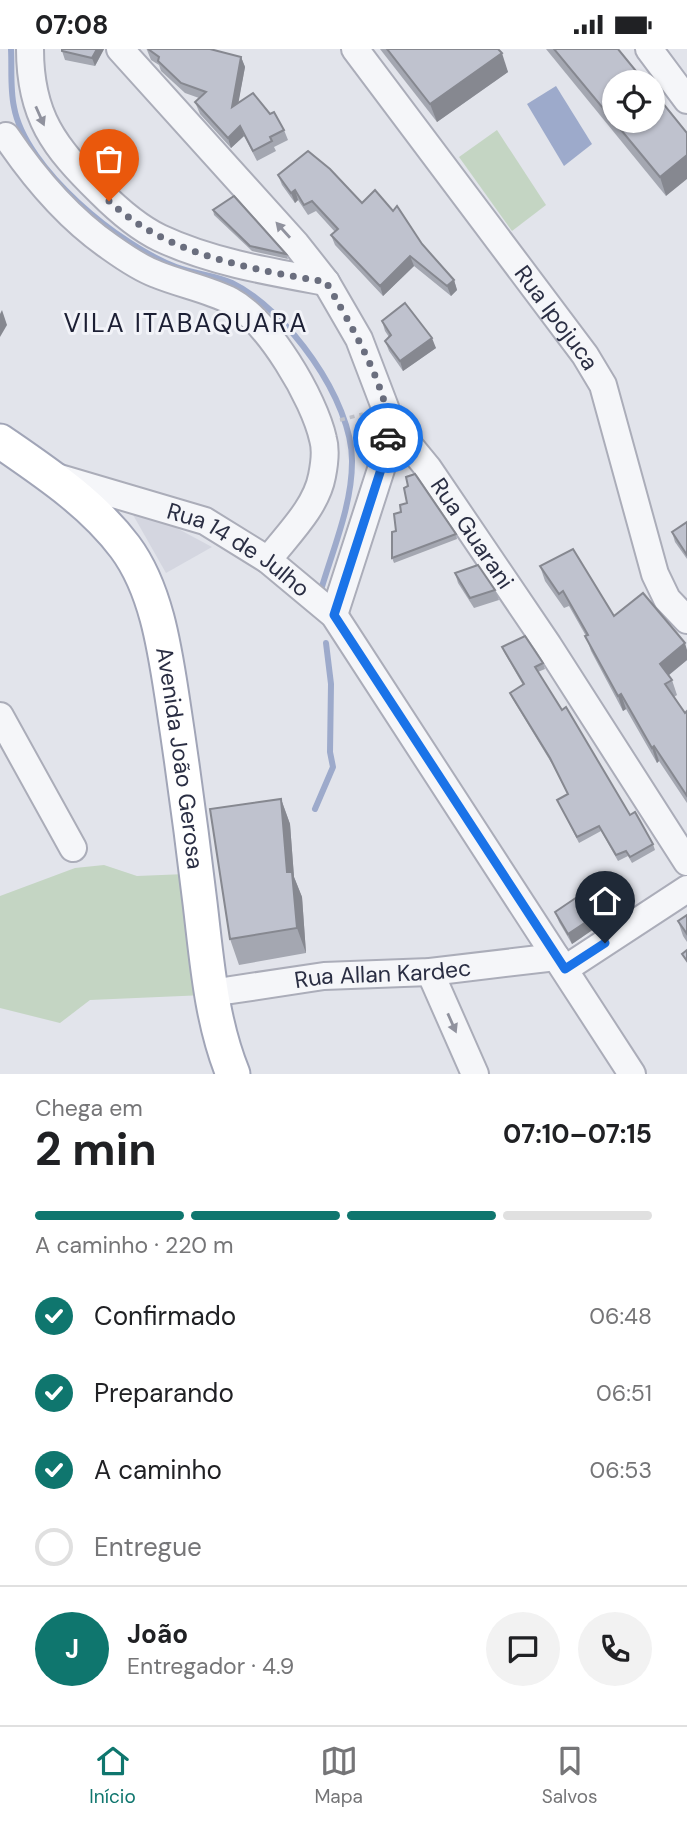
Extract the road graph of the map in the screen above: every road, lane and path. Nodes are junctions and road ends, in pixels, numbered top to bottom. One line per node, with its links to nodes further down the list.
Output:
1 (30, 49): 7 (street, one-way to 7)
2 (120, 49): 9 (street, Rua Guarani, one-way to 2)
3 (355, 49): 15 (street, Rua Ipojuca)
4 (649, 49): 5 (street)
5 (687, 100)
6 (6, 136): 8 (street)
7 (77, 176): 8 (street); 9 (street)
8 (69, 211): 13 (street)
9 (326, 282): 10 (street, Rua Guarani)
10 (391, 423): 14 (street); 18 (street, Rua Guarani)
11 (0, 441): 12 (main road, Avenida João Gerosa)
12 (51, 476): 13 (street, Rua 14 de Julho); 22 (main road, Avenida João Gerosa)
13 (268, 560): 14 (street, Rua 14 de Julho)
14 (334, 615): 20 (street, Rua 14 de Julho)
15 (687, 620)
16 (0, 716): 17 (street)
17 (73, 848)
18 (687, 862)
19 (687, 889): 20 (street)
20 (560, 963): 21 (street, Rua Allan Kardec); 25 (street, Rua 14 de Julho)
21 (430, 972): 22 (street, Rua Allan Kardec); 24 (street, one-way to 24)
22 (211, 993): 23 (main road, Avenida João Gerosa)
23 (233, 1074)
24 (475, 1074)
25 (632, 1074)

